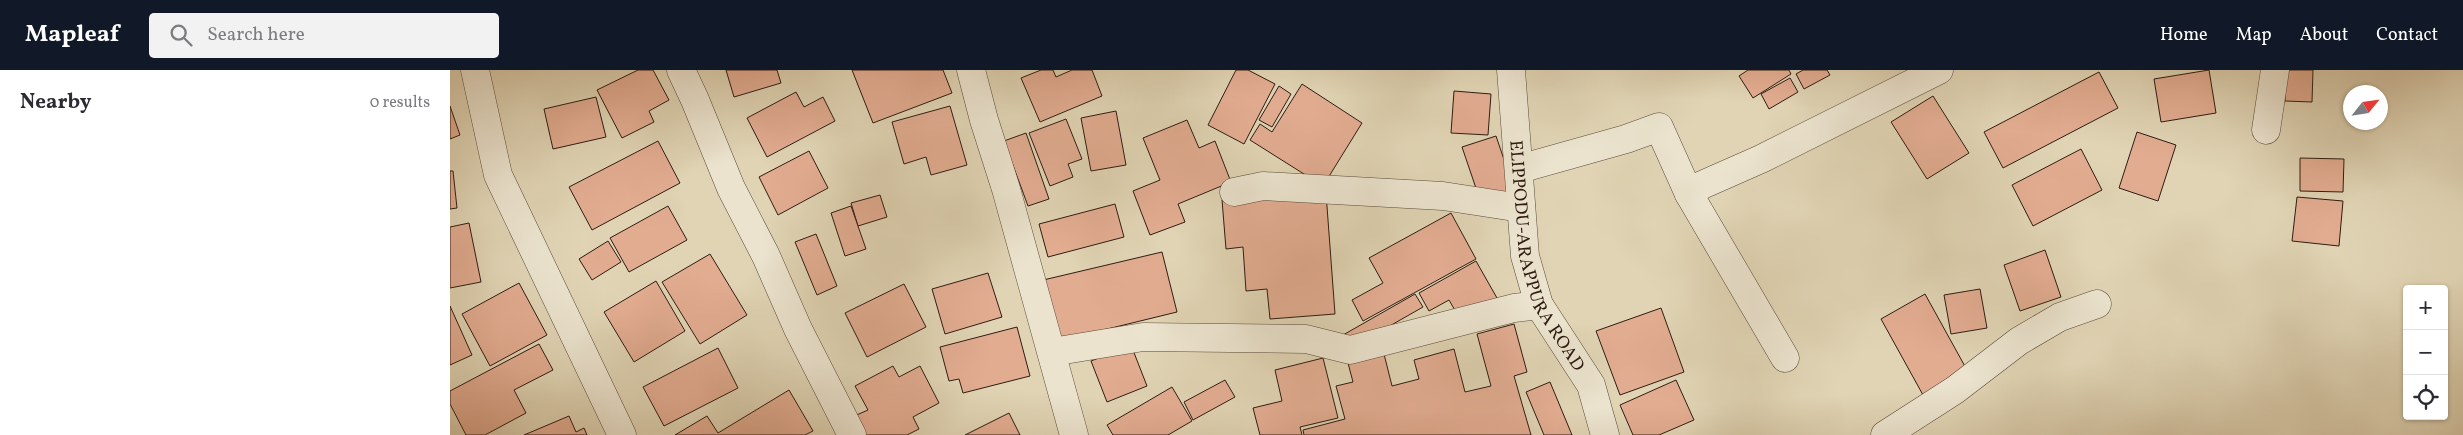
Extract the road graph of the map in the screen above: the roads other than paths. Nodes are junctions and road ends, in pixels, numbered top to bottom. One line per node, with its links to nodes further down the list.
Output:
1 (475, 70): 16 (street)
2 (681, 70): 17 (street)
3 (971, 70): 14 (street)
4 (1512, 70): 8 (street, ELIPPODU-ARAPPURA ROAD)
5 (1939, 70): 10 (street)
6 (2275, 70): 7 (street)
7 (2266, 130)
8 (1519, 169): 10 (street); 11 (street, ELIPPODU-ARAPPURA ROAD)
9 (1234, 192): 11 (street)
10 (1689, 194): 15 (street)
11 (1521, 208): 13 (street, ELIPPODU-ARAPPURA ROAD)
12 (2097, 304): 20 (street)
13 (1539, 305): 14 (street); 19 (street, ELIPPODU-ARAPPURA ROAD)
14 (1052, 352): 18 (street)
15 (1785, 358)
16 (622, 435)
17 (852, 435)
18 (1074, 435)
19 (1605, 435)
20 (1885, 435)

